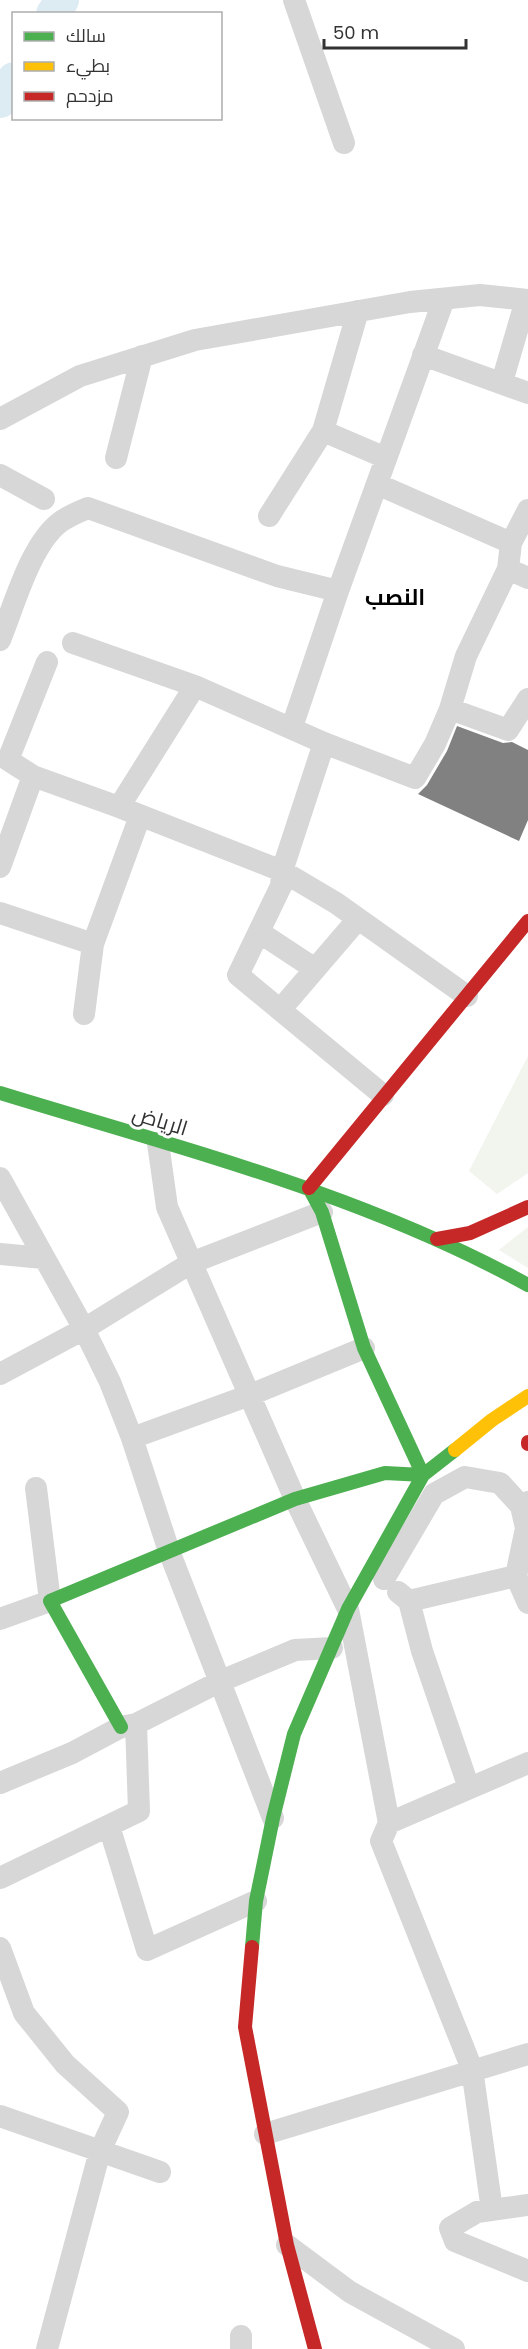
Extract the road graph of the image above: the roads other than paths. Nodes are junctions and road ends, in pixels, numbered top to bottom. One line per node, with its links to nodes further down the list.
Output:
1 (294, 0): 2 (street)
2 (344, 143)
3 (444, 299): 4 (street); 5 (street); 7 (street)
4 (527, 300): 8 (street)
5 (358, 311): 6 (street); 11 (street)
6 (142, 356): 10 (street); 12 (street)
7 (423, 356): 8 (street); 13 (street)
8 (502, 382): 9 (street)
9 (528, 393)
10 (0, 419)
11 (323, 431): 13 (street); 18 (street)
12 (116, 458)
13 (386, 458): 15 (street)
14 (0, 475): 16 (street)
15 (377, 484): 19 (street); 21 (street)
16 (44, 498)
17 (528, 510): 19 (street)
18 (269, 516)
19 (512, 543): 20 (street)
20 (518, 573): 27 (street)
21 (338, 591): 22 (street); 28 (street)
22 (0, 640)
23 (73, 643): 25 (street)
24 (47, 662): 30 (street)
25 (195, 686): 28 (street); 31 (street)
26 (528, 699): 27 (street)
27 (450, 709): 29 (street)
28 (292, 727): 29 (street)
29 (324, 743): 34 (street)
30 (33, 776): 31 (street); 33 (street)
31 (119, 807): 32 (street)
32 (140, 816): 34 (street); 39 (street)
33 (0, 867)
34 (282, 871): 36 (street); 38 (street)
35 (0, 913): 39 (street)
36 (358, 919): 40 (street); 41 (street)
37 (528, 921): 41 (street)
38 (259, 932): 40 (street); 42 (street)
39 (93, 944): 43 (street)
40 (315, 969): 42 (street)
41 (467, 996): 45 (street)
42 (280, 1010): 45 (street)
43 (84, 1014)
44 (0, 1093): 46 (street, الرياض)
45 (383, 1095): 48 (street)
46 (158, 1143): 48 (street, الرياض); 54 (street)
47 (0, 1178): 53 (street)
48 (309, 1188): 50 (street); 51 (street, الرياض)
49 (528, 1207): 51 (street)
50 (322, 1212): 54 (street); 57 (street)
51 (438, 1239): 55 (street, الرياض)
52 (0, 1254): 53 (street)
53 (44, 1258): 56 (street)
54 (190, 1263): 56 (street); 59 (street)
55 (528, 1285)
56 (84, 1329): 58 (street); 61 (street)
57 (364, 1348): 59 (street); 62 (street)
58 (0, 1374)
59 (250, 1395): 61 (street); 64 (street)
60 (528, 1396): 62 (street)
61 (132, 1438): 66 (street)
62 (423, 1475): 64 (street); 68 (street)
63 (36, 1488): 69 (street)
64 (295, 1499): 66 (street); 72 (street)
65 (524, 1504): 67 (street); 68 (street)
66 (170, 1551): 69 (street); 75 (street)
67 (516, 1576): 70 (street); 71 (street)
68 (375, 1578): 70 (street); 72 (street)
69 (50, 1601): 73 (street); 76 (street)
70 (409, 1601): 79 (street)
71 (528, 1603)
72 (348, 1609): 74 (street); 81 (street)
73 (0, 1619)
74 (332, 1648): 75 (street); 80 (street)
75 (221, 1682): 76 (street); 80 (street)
76 (128, 1726): 78 (street); 82 (street)
77 (528, 1763): 79 (street)
78 (2, 1775)
79 (469, 1788): 81 (street)
80 (273, 1818): 84 (street)
81 (389, 1823): 87 (street)
82 (109, 1826): 83 (street); 84 (street)
83 (0, 1878)
84 (256, 1901): 89 (street)
85 (0, 1948): 90 (street)
86 (528, 2054): 87 (street)
87 (472, 2069): 89 (street); 93 (street)
88 (0, 2116): 90 (street)
89 (265, 2134): 94 (street)
90 (100, 2151): 91 (street); 96 (street)
91 (160, 2172)
92 (528, 2205): 93 (street)
93 (492, 2210): 95 (street)
94 (287, 2245): 97 (street); 98 (street)
95 (528, 2271)
96 (47, 2349)
97 (315, 2349)
98 (454, 2349)

